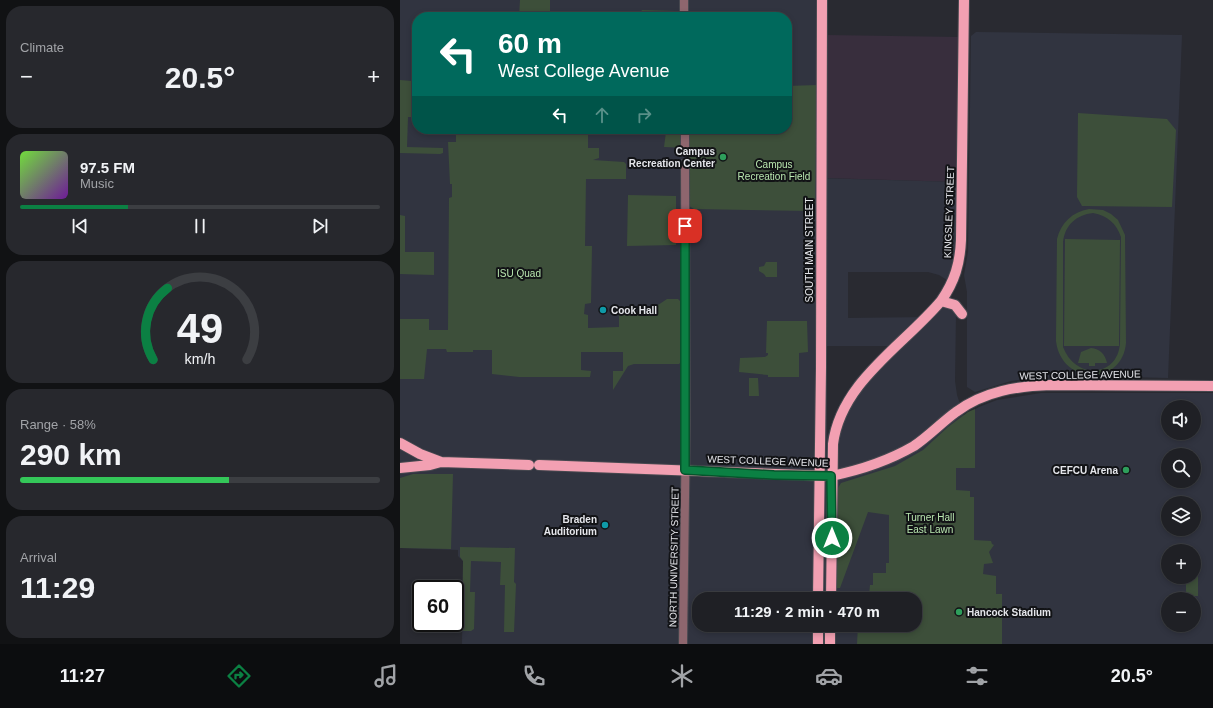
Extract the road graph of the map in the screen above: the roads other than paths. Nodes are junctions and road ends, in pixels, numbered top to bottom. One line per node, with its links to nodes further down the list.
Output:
1 (684, 0): 4 (street)
2 (822, 0): 15 (main road, SOUTH MAIN STREET)
3 (964, 0): 8 (main road, KINGSLEY STREET)
4 (684, 12)
5 (685, 134): 6 (street)
6 (685, 147)
7 (685, 167): 14 (street, NORTH UNIVERSITY STREET)
8 (941, 301): 9 (main road); 16 (main road, KINGSLEY STREET)
9 (962, 314)
10 (1213, 386): 16 (main road, WEST COLLEGE AVENUE)
11 (400, 443): 12 (main road, WEST COLLEGE AVENUE)
12 (441, 462): 13 (main road); 14 (main road, WEST COLLEGE AVENUE)
13 (400, 468)
14 (685, 470): 15 (main road, WEST COLLEGE AVENUE); 21 (street, NORTH UNIVERSITY STREET)
15 (820, 476): 16 (main road, WEST COLLEGE AVENUE); 17 (main road, SOUTH MAIN STREET)
16 (831, 476): 18 (main road, KINGSLEY STREET)
17 (818, 592)
18 (831, 592)
19 (818, 632): 22 (main road)
20 (830, 632): 23 (main road)
21 (683, 644)
22 (818, 644)
23 (830, 644)

